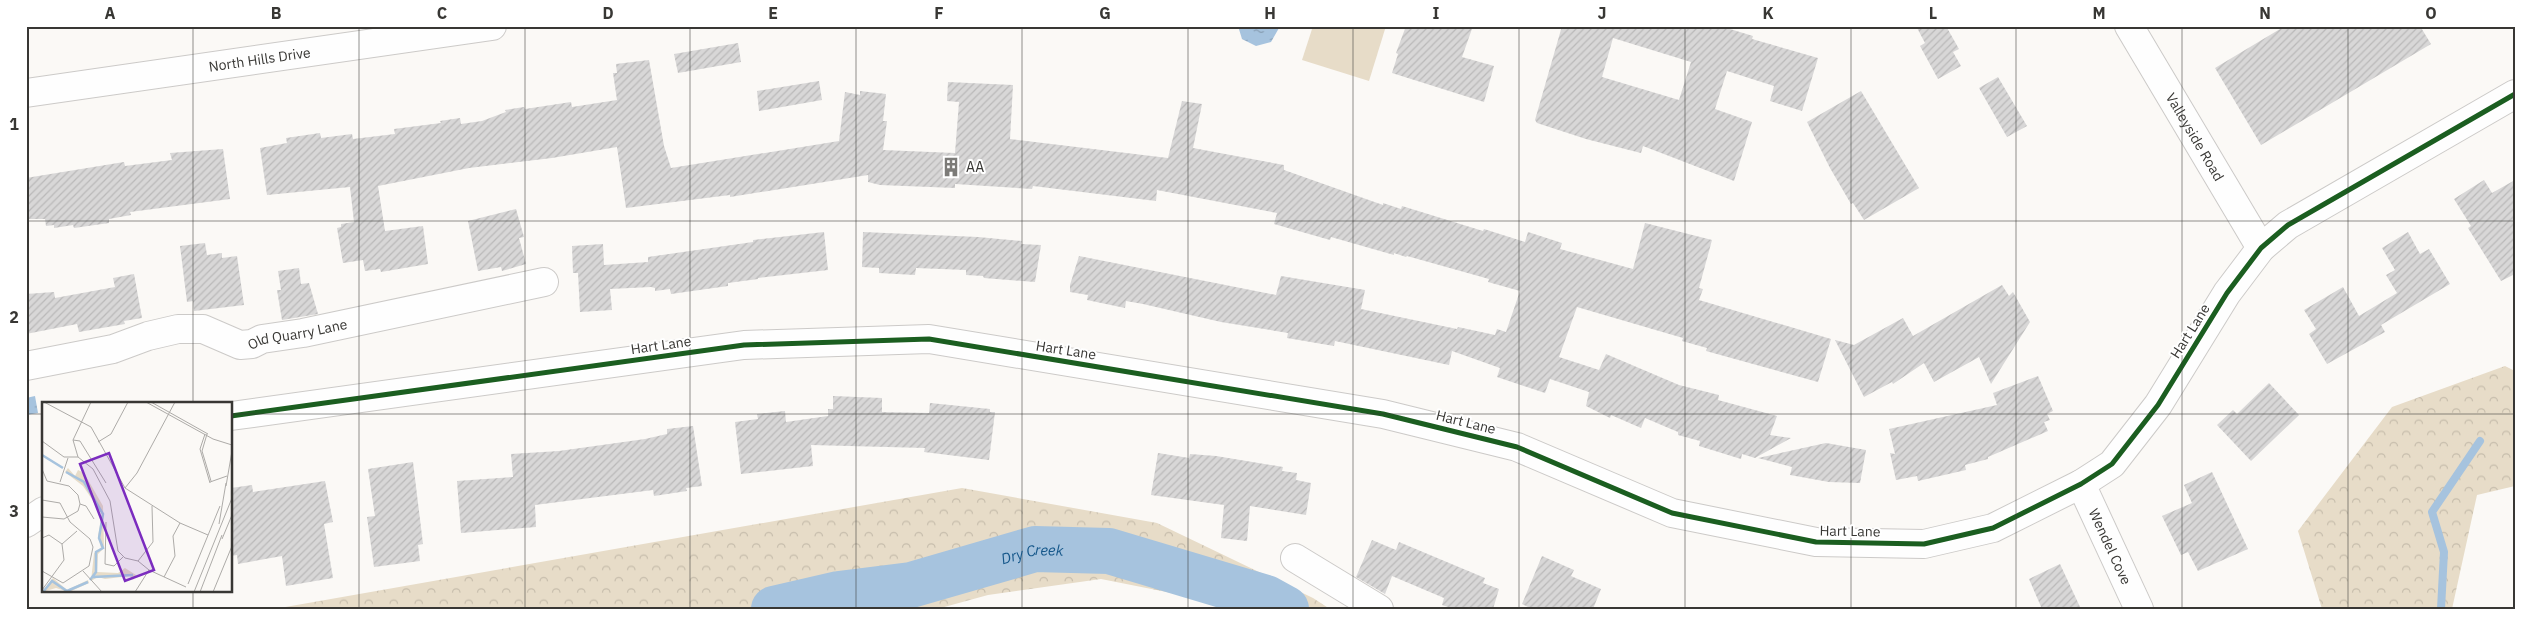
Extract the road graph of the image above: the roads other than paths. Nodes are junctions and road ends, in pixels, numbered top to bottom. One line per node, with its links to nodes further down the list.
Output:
1 (492, 26): 3 (street, North Hills Drive)
2 (2129, 26): 5 (street, Valleyside Road)
3 (26, 93)
4 (2515, 94): 5 (street, Hart Lane)
5 (2260, 248): 9 (street, Hart Lane)
6 (544, 282): 7 (street, Old Quarry Lane)
7 (26, 366)
8 (232, 416): 9 (street, Hart Lane)
9 (2081, 484): 14 (street, Wendel Cove)
10 (42, 512): 11 (street)
11 (26, 523)
12 (1295, 558): 13 (street)
13 (1379, 609)
14 (2139, 609)

